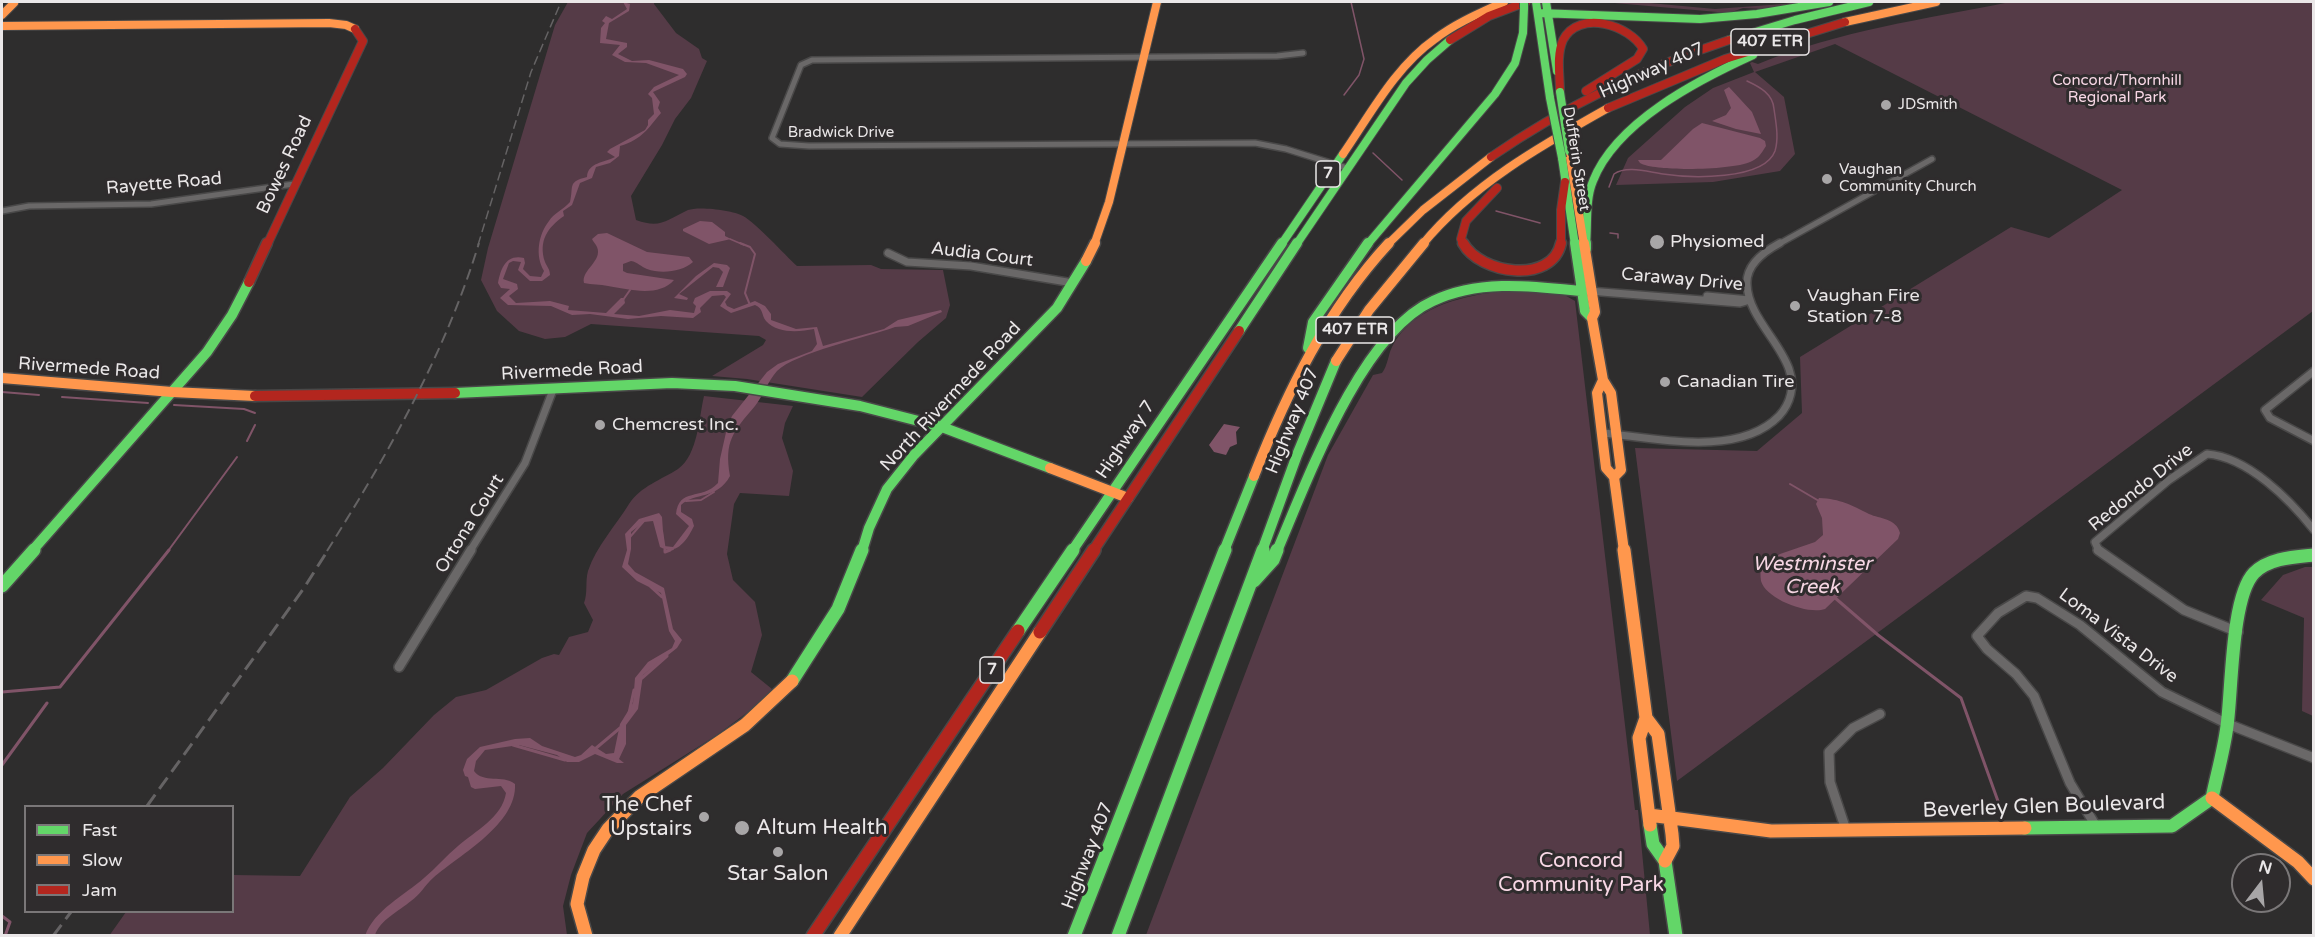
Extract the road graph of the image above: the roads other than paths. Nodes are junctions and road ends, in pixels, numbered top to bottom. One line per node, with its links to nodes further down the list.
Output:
1 (15, 2): 8 (main road); 9 (main road)
2 (1157, 2): 13 (main road, North Rivermede Road)
3 (1504, 2): 20 (main road, Highway 7 / 7)
4 (1831, 2): 7 (main road)
5 (1869, 2): 15 (main road, Highway 407 / 407 ETR)
6 (1936, 2): 11 (main road, Highway 407 / 407 ETR)
7 (1535, 6): 14 (main road, Dufferin Street); 21 (main road, Highway 7 / 7); 30 (main road)
8 (2, 10)
9 (2, 15)
10 (2, 26): 23 (main road, Bowes Road)
11 (1824, 27): 16 (main road, Highway 407 / 407 ETR); 25 (main road)
12 (1303, 53): 13 (street, Bradwick Drive)
13 (1145, 57): 17 (main road, North Rivermede Road); 17 (street, Bradwick Drive)
14 (1555, 95): 15 (main road); 18 (main road, Dufferin Street, bridge)
15 (1543, 124): 30 (main road, Highway 407 / 407 ETR)
16 (1551, 141): 22 (main road); 45 (main road, Highway 407 / 407 ETR)
17 (1124, 142): 20 (street, Bradwick Drive); 27 (main road, North Rivermede Road)
18 (1566, 155): 22 (main road, Dufferin Street); 25 (main road, Dufferin Street)
19 (1932, 159): 29 (street)
20 (1335, 164): 21 (street, Bradwick Drive); 41 (main road, Highway 7 / 7)
21 (1347, 168): 42 (main road, Highway 7 / 7)
22 (1565, 182): 28 (main road, Dufferin Street)
23 (294, 184): 24 (street, Rayette Road); 35 (main road, Bowes Road)
24 (2, 210)
25 (1586, 249): 28 (main road, Dufferin Street)
26 (888, 253): 27 (street, Audia Court)
27 (1073, 283): 36 (main road, North Rivermede Road)
28 (1587, 289): 29 (street, Caraway Drive); 33 (main road, Dufferin Street); 45 (main road)
29 (1750, 300): 38 (street)
30 (1307, 357): 63 (main road, Highway 407 / 407 ETR)
31 (2313, 371): 39 (street)
32 (2, 378): 35 (main road, Rivermede Road)
33 (1603, 380): 37 (main road, Dufferin Street); 38 (main road, Dufferin Street)
34 (553, 390): 35 (main road, Rivermede Road); 36 (main road, Rivermede Road); 48 (street, Ortona Court)
35 (172, 392): 46 (main road, Bowes Road)
36 (942, 427): 41 (main road, Rivermede Road); 60 (main road, North Rivermede Road)
37 (1603, 433): 38 (street); 40 (main road, Dufferin Street)
38 (1616, 434): 40 (main road, Dufferin Street)
39 (2313, 441)
40 (1614, 477): 50 (main road, Dufferin Street)
41 (1111, 492): 42 (main road, Rivermede Road); 61 (main road, Highway 7 / 7)
42 (1128, 498): 62 (main road, Highway 7 / 7)
43 (2313, 530): 47 (street, Redondo Drive)
44 (2313, 555): 47 (main road)
45 (1251, 584): 64 (main road, Highway 407 / 407 ETR)
46 (2, 586)
47 (2238, 632): 51 (main road)
48 (399, 667)
49 (1880, 714): 57 (street)
50 (1646, 718): 54 (main road, Dufferin Street); 55 (main road, Dufferin Street)
51 (2228, 724): 52 (street); 53 (main road); 56 (street, Loma Vista Drive)
52 (2313, 758)
53 (2212, 798): 56 (main road, Beverley Glen Boulevard); 59 (main road)
54 (1649, 815): 55 (main road, Beverley Glen Boulevard); 58 (main road, Dufferin Street)
55 (1669, 817): 57 (main road, Beverley Glen Boulevard); 58 (main road, Dufferin Street)
56 (2097, 828): 57 (main road, Beverley Glen Boulevard)
57 (1846, 830)
58 (1665, 861): 65 (main road, Dufferin Street)
59 (2313, 879)
60 (586, 936)
61 (813, 936)
62 (840, 936)
63 (1074, 936)
64 (1118, 936)
65 (1676, 936)

